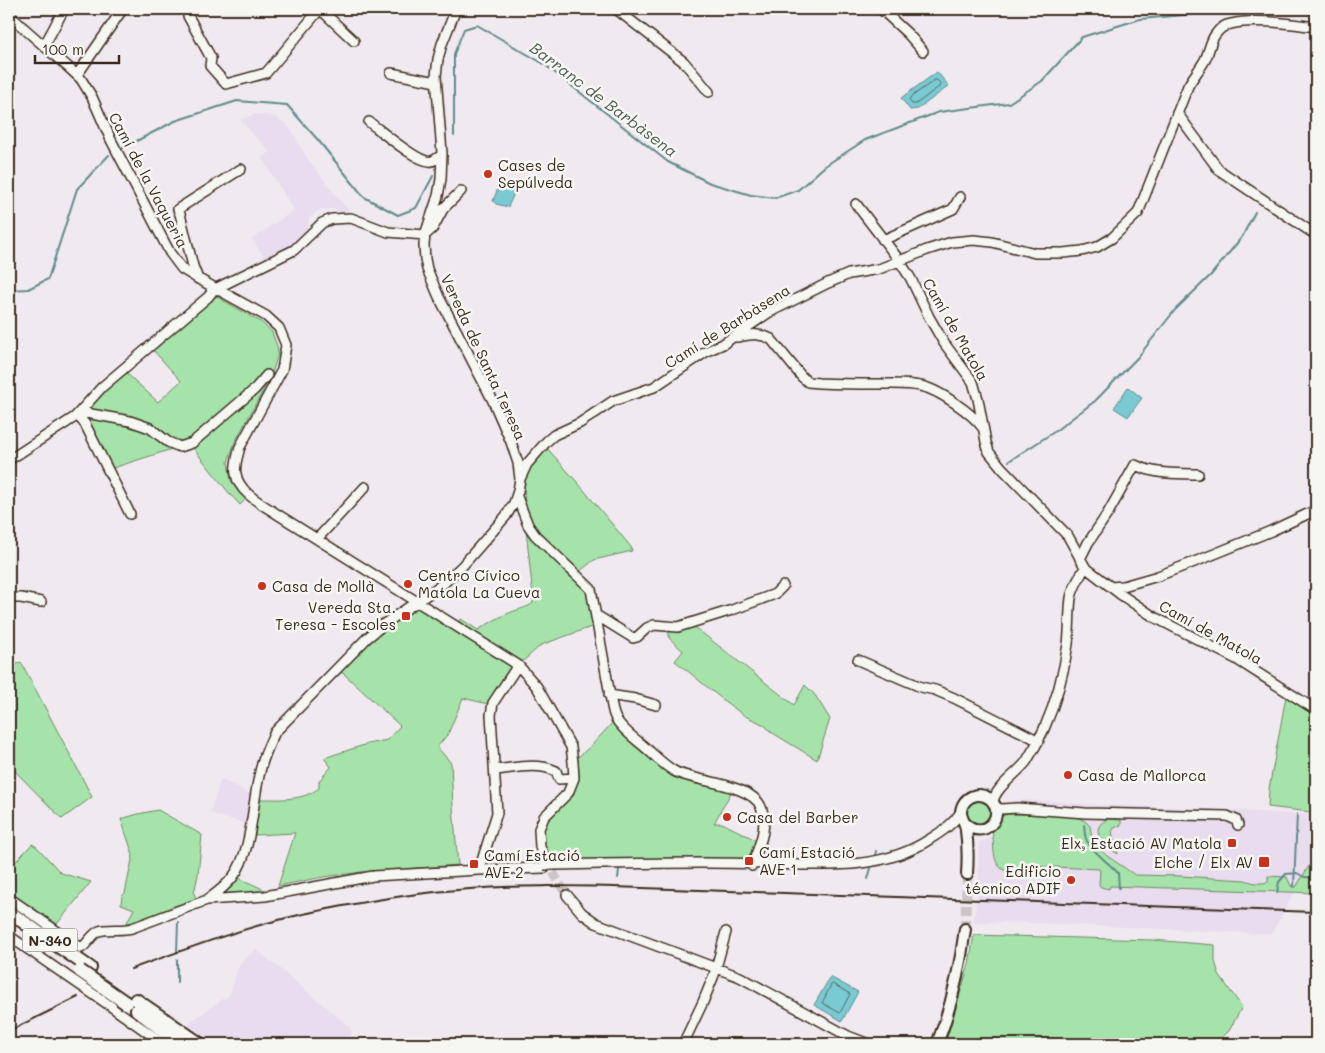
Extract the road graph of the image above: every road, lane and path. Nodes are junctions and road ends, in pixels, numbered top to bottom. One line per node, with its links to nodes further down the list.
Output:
1 (64, 9): 13 (street)
2 (320, 9): 9 (street); 12 (street)
3 (456, 9): 17 (street, Vereda de Santa Teresa)
4 (616, 9): 18 (street)
5 (881, 9): 14 (street)
6 (1312, 9): 8 (street)
7 (122, 10): 16 (street)
8 (1316, 10)
9 (188, 16)
10 (11, 20): 13 (street, Camí de la Vaqueria)
11 (1316, 27): 19 (street, Camí de Barbàsena)
12 (354, 41)
13 (44, 46): 16 (street, Camí de la Vaqueria)
14 (923, 50)
15 (391, 73): 17 (street)
16 (77, 76): 30 (street, Camí de la Vaqueria)
17 (436, 82): 21 (street, Vereda de Santa Teresa)
18 (709, 92)
19 (1178, 113): 27 (street); 29 (street, Camí de Barbàsena)
20 (369, 122): 21 (street)
21 (442, 155): 26 (street, Vereda de Santa Teresa)
22 (241, 169): 30 (street)
23 (461, 190): 26 (street)
24 (960, 197): 28 (street)
25 (856, 204): 28 (street, Camí de Matola)
26 (425, 235): 31 (street); 38 (street, Vereda de Santa Teresa)
27 (1316, 235)
28 (883, 240): 29 (street, Camí de Matola)
29 (899, 260): 32 (street, Camí de Barbàsena); 35 (street, Camí de Matola)
30 (198, 278): 31 (street, Camí de la Vaqueria)
31 (214, 286): 34 (street); 43 (street, Camí de la Vaqueria)
32 (731, 338): 35 (street); 38 (street, Camí de Barbàsena)
33 (267, 375): 34 (street)
34 (79, 413): 36 (street); 42 (street)
35 (985, 431): 44 (street, Camí de Matola)
36 (9, 460)
37 (1198, 474): 44 (street)
38 (520, 479): 40 (street, Vereda de Santa Teresa)
39 (365, 487): 43 (street)
40 (517, 497): 50 (street, Vereda de Santa Teresa); 51 (street)
41 (1316, 510): 47 (street)
42 (130, 514)
43 (317, 539): 50 (street, Camí de la Vaqueria)
44 (1080, 558): 45 (street, Camí de Matola)
45 (1085, 567): 47 (street, Camí de Matola); 57 (street)
46 (783, 586): 51 (street)
47 (1112, 588): 56 (street, Camí de Matola)
48 (9, 598): 49 (street)
49 (41, 602)
50 (417, 602): 53 (street, Camí de la Vaqueria); 76 (street, Vereda de Santa Teresa)
51 (596, 615): 54 (street)
52 (858, 660): 57 (street)
53 (518, 666): 58 (street); 59 (street, Camí de la Vaqueria)
54 (610, 695): 55 (street); 67 (street)
55 (656, 705)
56 (1316, 710)
57 (1038, 741): 60 (street)
58 (494, 770): 59 (street); 72 (street)
59 (574, 778): 70 (street)
60 (1001, 788): 61 (street); 62 (street)
61 (982, 795): 62 (main road); 63 (main road)
62 (995, 808): 65 (street); 66 (main road)
63 (961, 812): 64 (main road); 69 (street)
64 (964, 822): 66 (main road); 68 (main road); 71 (street)
65 (1238, 825)
66 (976, 830): 68 (main road)
67 (760, 846): 69 (street); 71 (street)
68 (967, 848): 73 (main road)
69 (765, 864): 71 (street)
70 (548, 865): 71 (street); 72 (street)
71 (752, 865)
72 (479, 869): 76 (street)
73 (967, 874)
74 (567, 895): 82 (street)
75 (9, 898): 76 (street)
76 (210, 898)
77 (9, 912): 83 (highway, N-340)
78 (9, 921): 83 (highway, N-340)
79 (965, 929): 93 (main road)
80 (726, 932): 82 (street)
81 (9, 936): 85 (street, bridge)
82 (715, 968): 91 (street); 92 (street)
83 (85, 969): 84 (highway, N-340, bridge)
84 (133, 1004): 88 (highway); 89 (highway, N-340); 90 (highway, N-340)
85 (154, 1037): 86 (street); 87 (street)
86 (148, 1044)
87 (164, 1044)
88 (180, 1044)
89 (186, 1044)
90 (200, 1044)
91 (683, 1044)
92 (869, 1044)
93 (938, 1044)

